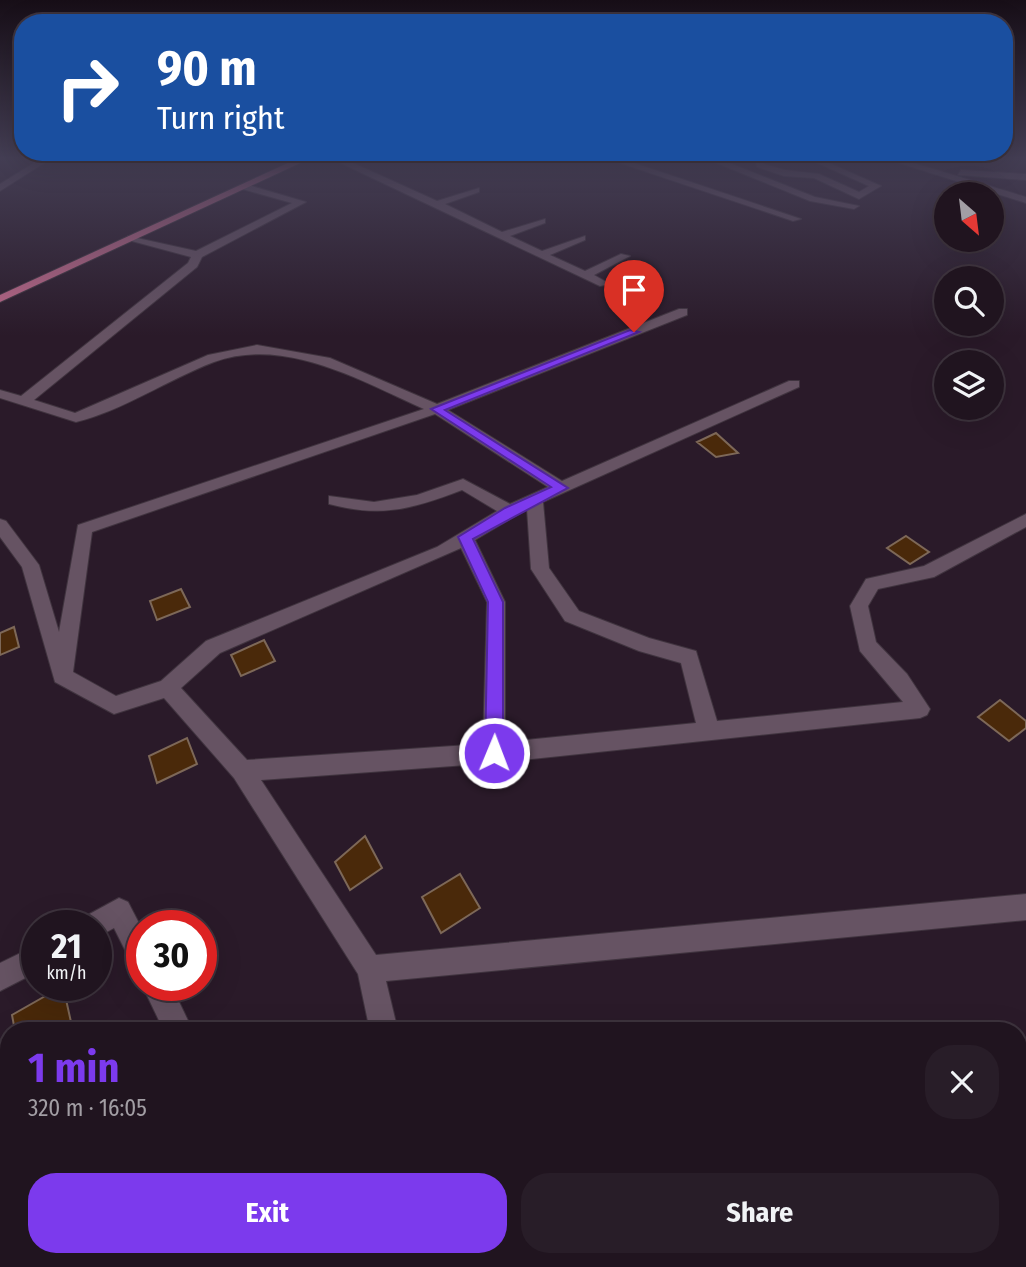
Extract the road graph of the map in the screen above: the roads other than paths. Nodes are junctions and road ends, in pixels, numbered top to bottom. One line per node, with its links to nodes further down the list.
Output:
1 (178, 217): 8 (main road)
2 (271, 217): 10 (street)
3 (466, 217): 7 (street)
4 (790, 217): 5 (street)
5 (796, 219)
6 (542, 221): 7 (street)
7 (501, 236): 11 (street)
8 (132, 238): 10 (street); 15 (main road)
9 (581, 238): 11 (street)
10 (197, 255): 19 (street)
11 (541, 255): 13 (street)
12 (625, 256): 13 (street)
13 (585, 275): 14 (street)
14 (604, 284)
15 (0, 299)
16 (683, 312): 20 (street)
17 (794, 384): 21 (street)
18 (0, 394): 19 (street)
19 (24, 401): 20 (street)
20 (436, 409): 21 (street); 28 (street)
21 (561, 488): 23 (street)
22 (335, 500): 24 (street)
23 (535, 500): 24 (street); 30 (street)
24 (509, 511): 27 (street)
25 (1026, 520): 30 (street)
26 (0, 525): 28 (street)
27 (466, 537): 29 (street); 31 (street)
28 (62, 676): 29 (street)
29 (168, 688): 32 (street)
30 (709, 731): 31 (street)
31 (494, 753): 32 (street)
32 (242, 771): 37 (street)
33 (1026, 906): 37 (street)
34 (112, 915): 35 (street)
35 (126, 925)
36 (21, 966): 38 (street)
37 (370, 969): 41 (street)
38 (0, 977)
39 (164, 1001): 40 (street)
40 (174, 1022)
41 (382, 1022)

